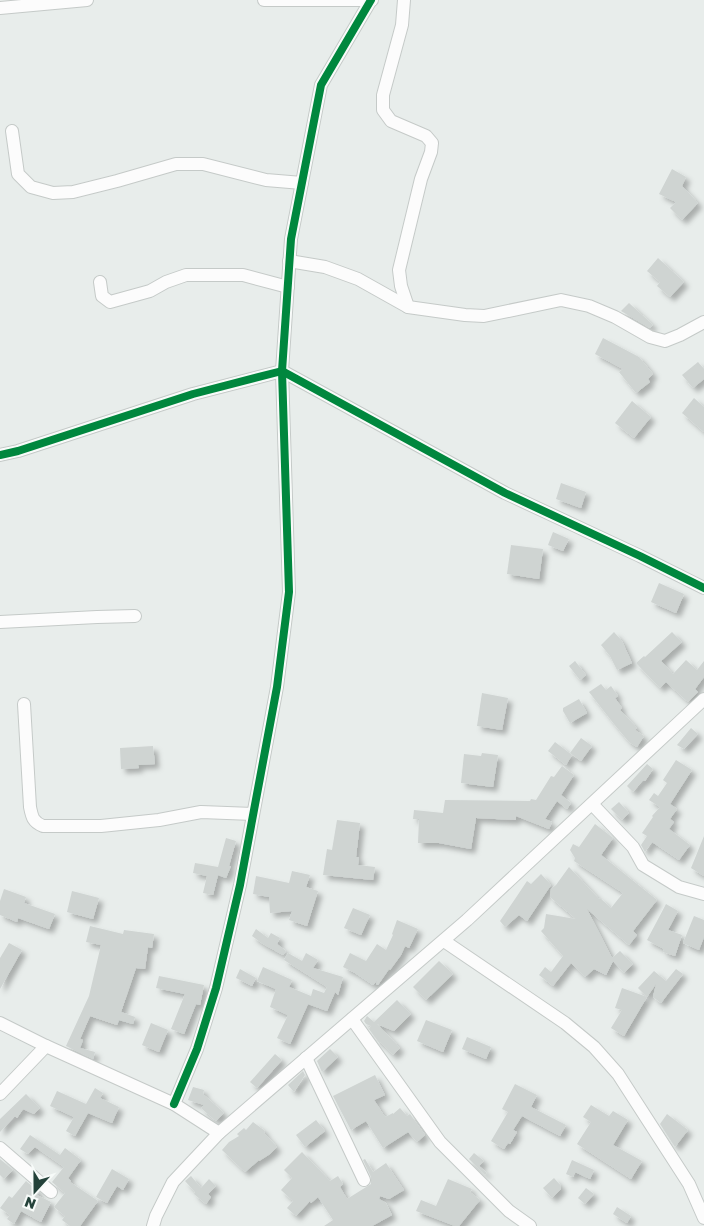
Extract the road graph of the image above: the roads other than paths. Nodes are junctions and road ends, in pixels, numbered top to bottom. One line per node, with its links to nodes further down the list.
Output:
1 (87, 0): 5 (street)
2 (264, 0): 3 (street)
3 (371, 0): 7 (street)
4 (404, 0): 11 (street)
5 (0, 8)
6 (12, 131): 7 (street)
7 (302, 183): 8 (street)
8 (289, 261): 10 (street); 11 (street)
9 (100, 282): 10 (street)
10 (288, 287): 13 (street)
11 (408, 307): 12 (street)
12 (704, 322)
13 (282, 371): 14 (street); 15 (street); 21 (street)
14 (0, 454)
15 (704, 588)
16 (135, 616): 17 (street)
17 (0, 622)
18 (704, 699): 20 (street)
19 (24, 704): 21 (street)
20 (592, 804): 22 (street); 23 (street)
21 (253, 814): 29 (street)
22 (704, 894)
23 (444, 941): 24 (street); 34 (street)
24 (352, 1019): 27 (street); 36 (street)
25 (0, 1024): 26 (street)
26 (46, 1046): 28 (street); 29 (street)
27 (306, 1058): 30 (street); 32 (street)
28 (0, 1094)
29 (174, 1104): 30 (street)
30 (219, 1133): 35 (street)
31 (0, 1148): 33 (street)
32 (364, 1180)
33 (51, 1192)
34 (704, 1218)
35 (153, 1226)
36 (530, 1226)

